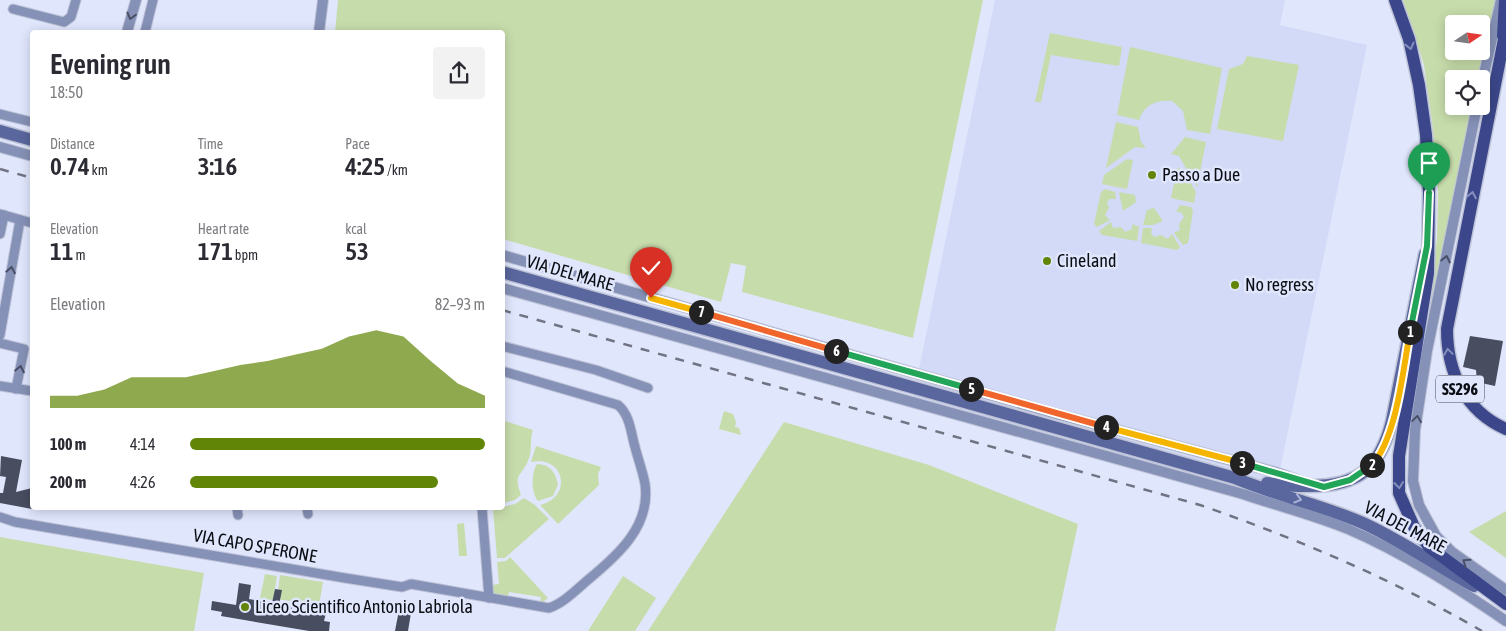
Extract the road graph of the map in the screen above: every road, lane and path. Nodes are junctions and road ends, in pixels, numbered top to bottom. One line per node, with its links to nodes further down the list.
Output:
1 (76, 0): 8 (street)
2 (136, 0): 10 (street, one-way to 10)
3 (154, 0): 11 (street)
4 (322, 0): 12 (street)
5 (1395, 0): 26 (main road, one-way to 26)
6 (1501, 0): 14 (street)
7 (1505, 0): 13 (main road)
8 (13, 9)
9 (1506, 29): 13 (main road, SS296)
10 (128, 30)
11 (146, 30)
12 (319, 30)
13 (1502, 46): 38 (main road, SS296, one-way to 13)
14 (1485, 70)
15 (0, 114): 17 (street)
16 (1475, 115): 45 (street, one-way to 16)
17 (30, 122)
18 (0, 131): 19 (main road)
19 (30, 139)
20 (0, 147): 21 (street)
21 (30, 155)
22 (2, 215): 23 (street); 25 (street)
23 (20, 220): 24 (street); 30 (street, one-way to 23)
24 (30, 222)
25 (0, 234)
26 (1427, 246): 40 (main road); 45 (main road, one-way to 45)
27 (505, 256): 40 (street)
28 (505, 273): 39 (main road, VIA DEL MARE)
29 (505, 289): 47 (street)
30 (0, 336)
31 (0, 343): 36 (street, one-way to 31)
32 (505, 347): 35 (street)
33 (505, 372): 46 (street, VIA CAPO SPERONE)
34 (0, 386): 36 (street)
35 (648, 388)
36 (16, 389): 37 (street)
37 (30, 392)
38 (1506, 429)
39 (1235, 478): 40 (main road); 45 (main road, VIA DEL MARE, one-way to 45)
40 (1315, 486)
41 (482, 510): 46 (street)
42 (0, 518): 43 (street, VIA CAPO SPERONE)
43 (15, 522): 44 (street, VIA CAPO SPERONE); 46 (street, VIA CAPO SPERONE)
44 (0, 524)
45 (1502, 597)
46 (489, 598)
47 (1506, 621)

